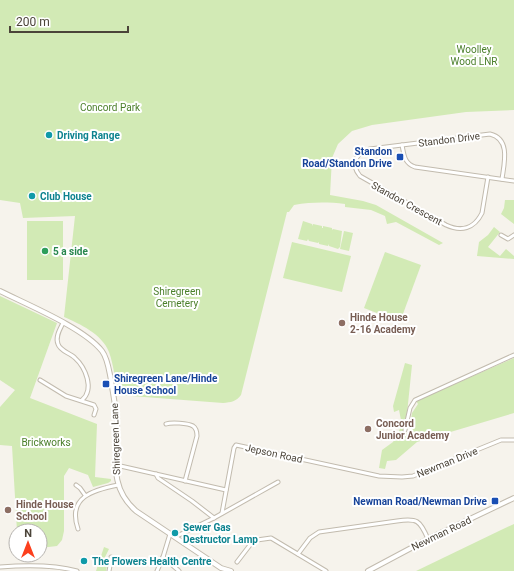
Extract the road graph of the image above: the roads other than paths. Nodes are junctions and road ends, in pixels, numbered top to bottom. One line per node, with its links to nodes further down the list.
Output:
1 (402, 144): 2 (street); 2 (street, Standon Crescent); 3 (street, Standon Drive)
2 (488, 177): 3 (street)
3 (502, 179): 4 (street)
4 (514, 181)
5 (501, 235): 6 (street)
6 (514, 235)
7 (0, 291): 8 (street, Shiregreen Lane)
8 (63, 323): 11 (street); 16 (street, Shiregreen Lane)
9 (514, 355): 14 (street)
10 (40, 380): 11 (street)
11 (82, 400): 12 (street)
12 (94, 415)
13 (166, 424): 19 (street)
14 (405, 430)
15 (514, 440): 18 (street, Newman Drive)
16 (116, 465): 17 (street); 22 (street, Shiregreen Lane)
17 (156, 474): 19 (street); 27 (street)
18 (379, 476): 23 (street, Jepson Road)
19 (185, 481): 23 (street)
20 (278, 482): 26 (street)
21 (76, 485): 24 (street)
22 (118, 485): 24 (street); 29 (street, Shiregreen Lane)
23 (226, 490): 26 (street, Jepson Road)
24 (85, 495): 28 (street)
25 (514, 498): 31 (street, Newman Road)
26 (222, 513): 27 (street)
27 (214, 518): 30 (street)
28 (78, 529)
29 (170, 534): 30 (street, Shiregreen Lane); 34 (street)
30 (175, 537): 37 (street, Shiregreen Lane)
31 (428, 539): 32 (street); 44 (street, Newman Road)
32 (298, 554): 35 (street); 43 (street)
33 (111, 557): 39 (street)
34 (163, 557): 40 (street); 41 (street)
35 (237, 562)
36 (0, 567): 38 (street)
37 (225, 570): 42 (street)
38 (77, 571)
39 (109, 571)
40 (157, 571)
41 (179, 571)
42 (231, 571)
43 (326, 571)
44 (368, 571)

